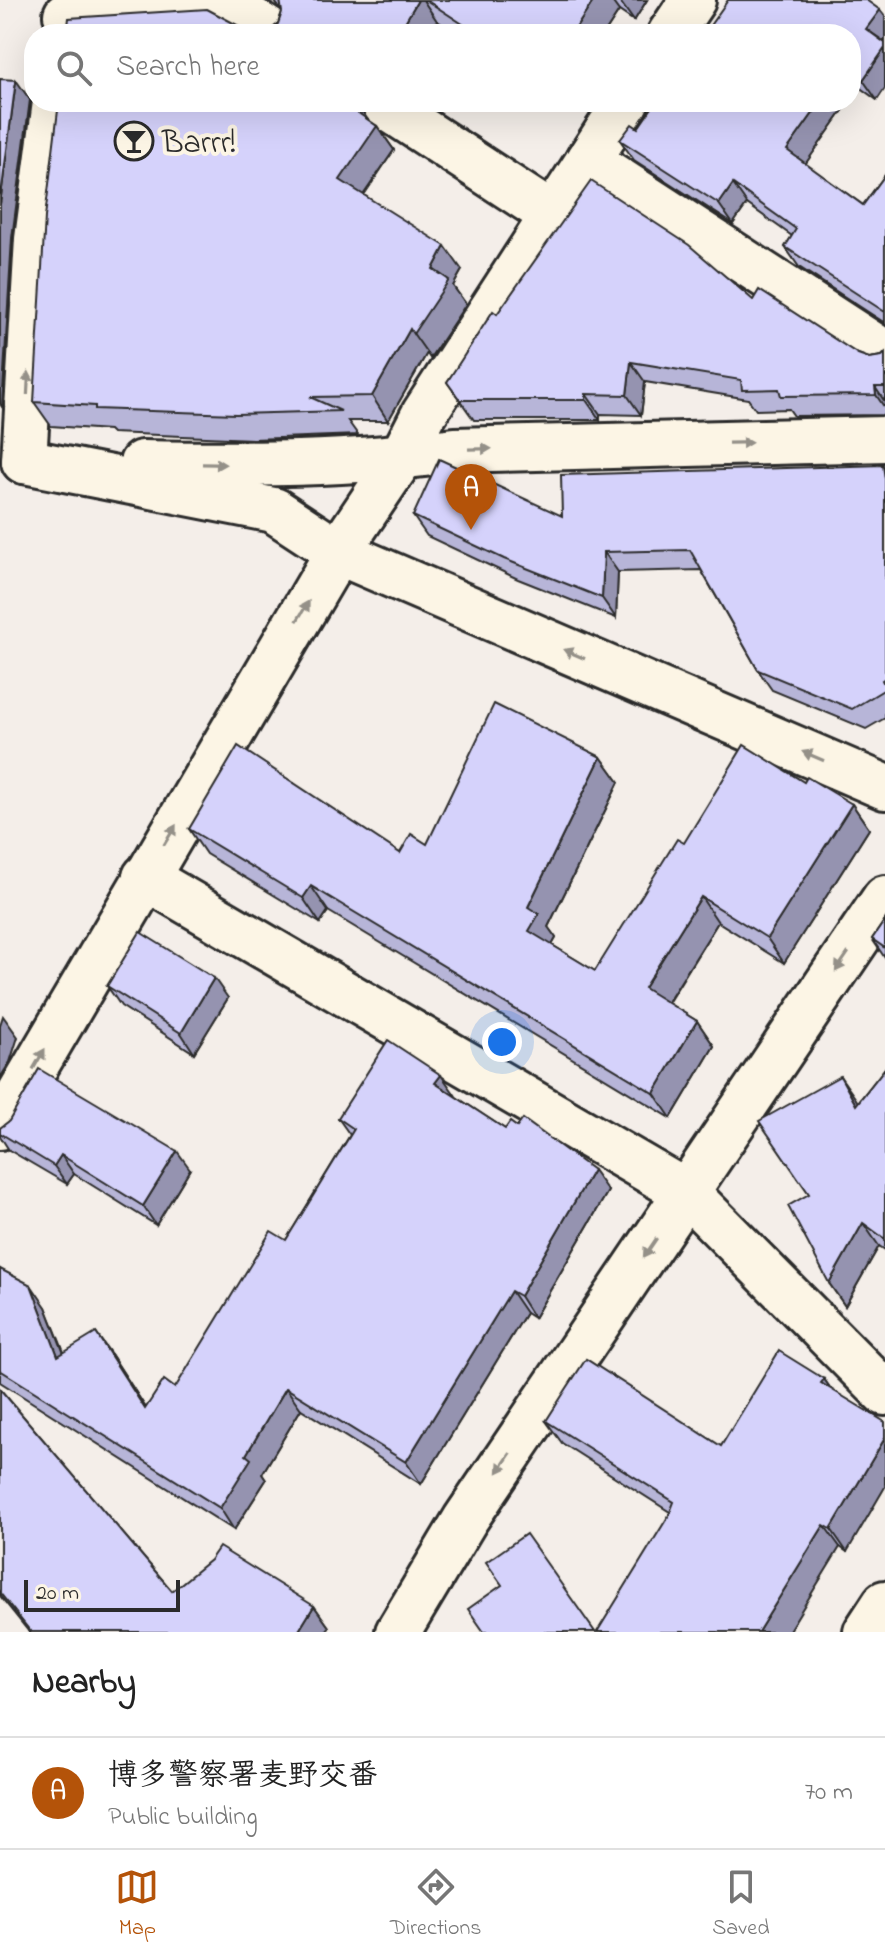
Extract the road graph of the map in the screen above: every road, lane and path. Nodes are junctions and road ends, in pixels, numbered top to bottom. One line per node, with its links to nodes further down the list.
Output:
1 (693, 0): 5 (street)
2 (236, 4): 3 (street); 4 (street)
3 (65, 16)
4 (261, 24)
5 (677, 24)
6 (54, 112): 14 (street, one-way to 6)
7 (394, 112): 10 (street)
8 (619, 112): 9 (street)
9 (588, 160): 10 (street); 11 (street)
10 (552, 215): 13 (street)
11 (885, 353)
12 (885, 439): 13 (street, one-way to 12)
13 (402, 457): 14 (street, one-way to 13); 15 (street)
14 (12, 461): 15 (street)
15 (338, 552): 16 (street, one-way to 15); 17 (street, one-way to 15)
16 (885, 787)
17 (145, 877): 19 (street, one-way to 17); 20 (street)
18 (885, 898): 20 (street, one-way to 20)
19 (0, 1127)
20 (687, 1193): 21 (street); 23 (street, one-way to 23)
21 (885, 1393)
22 (885, 1603): 24 (street)
23 (398, 1632)
24 (866, 1632)

